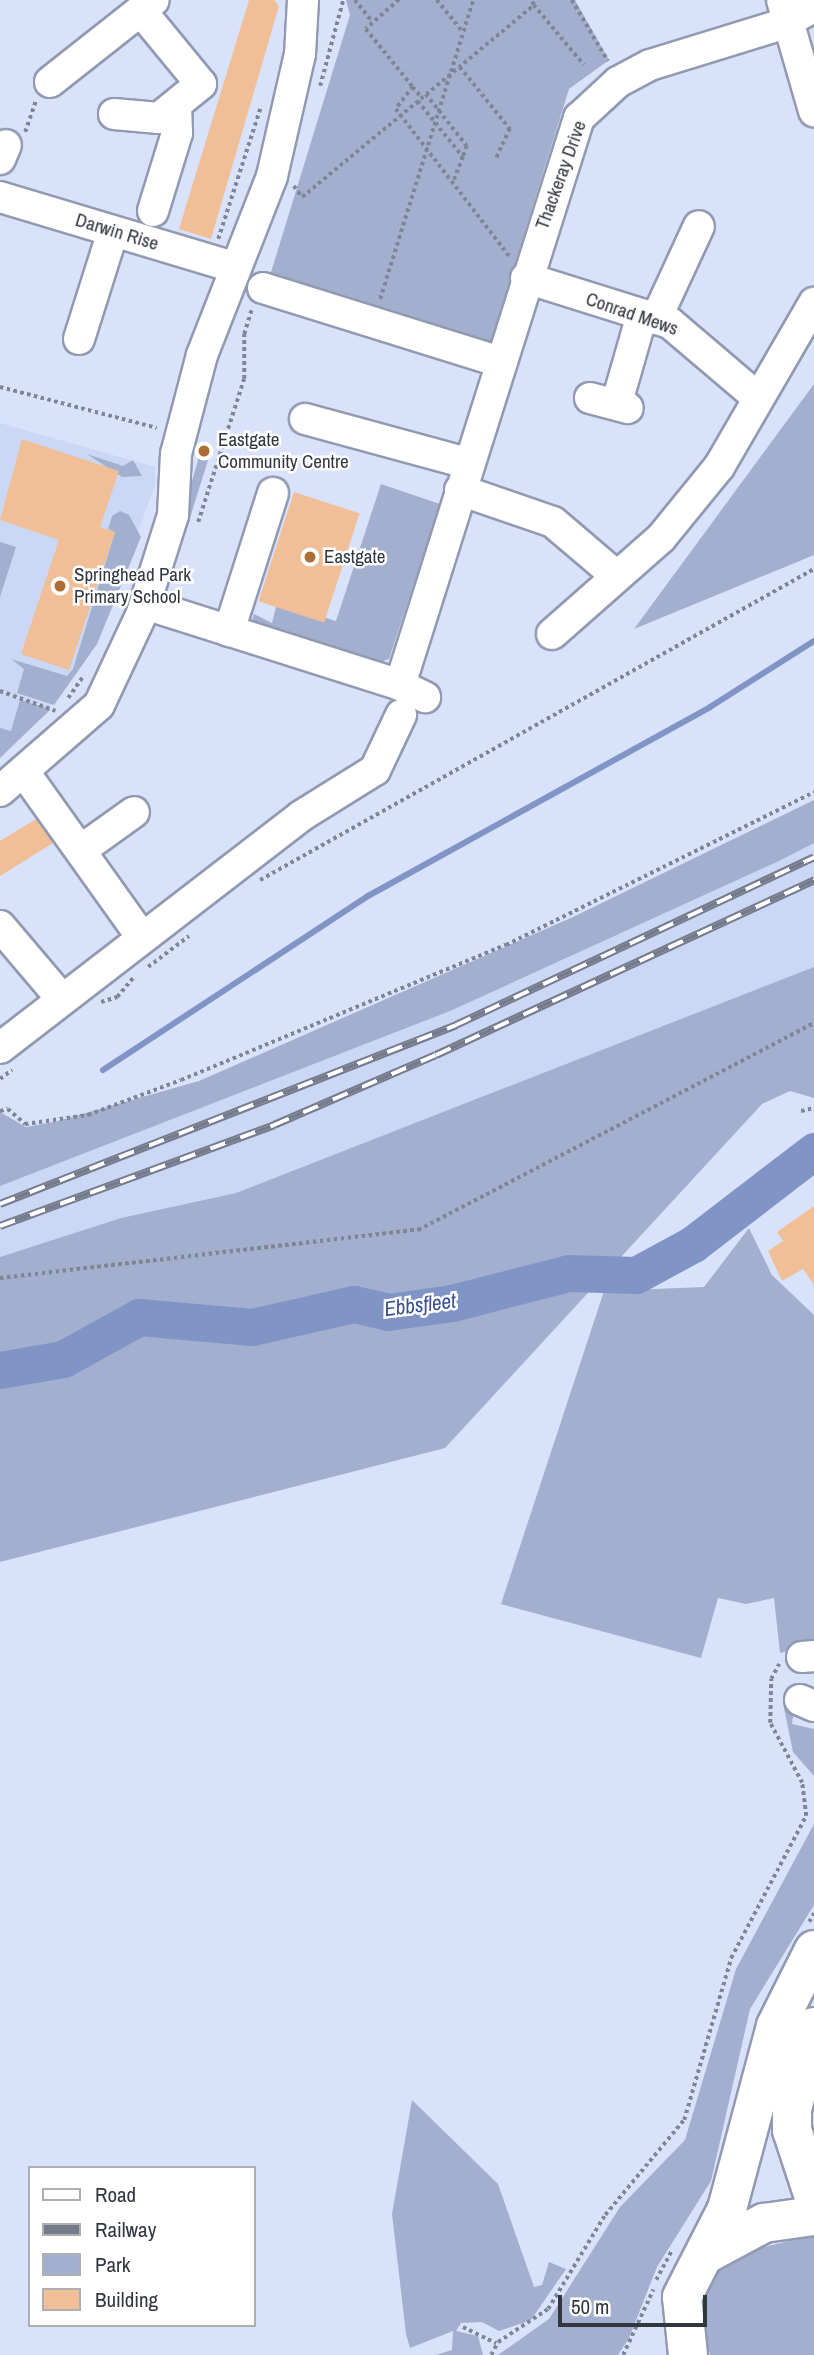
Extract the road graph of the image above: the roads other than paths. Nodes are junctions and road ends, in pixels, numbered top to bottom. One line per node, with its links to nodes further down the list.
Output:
1 (303, 0): 5 (street)
2 (319, 0): 5 (street)
3 (149, 4): 6 (street); 7 (street)
4 (795, 9): 8 (street); 15 (street, Thackeray Drive)
5 (300, 54): 14 (street)
6 (50, 82)
7 (176, 104): 9 (street); 11 (street)
8 (814, 111)
9 (114, 114)
10 (0, 197): 13 (street, Darwin Rise)
11 (153, 211)
12 (699, 226): 18 (street)
13 (113, 231): 14 (street, Darwin Rise); 19 (street)
14 (234, 267): 27 (street)
15 (526, 278): 18 (street, Conrad Mews); 20 (street, Thackeray Drive)
16 (263, 288): 20 (street)
17 (814, 303): 21 (street)
18 (649, 317): 21 (street, Conrad Mews); 22 (street)
19 (79, 339)
20 (500, 362): 24 (street, Thackeray Drive)
21 (757, 397): 26 (street)
22 (612, 403)
23 (305, 419): 24 (street)
24 (463, 476): 26 (street); 28 (street, Thackeray Drive)
25 (273, 493): 28 (street)
26 (614, 574): 29 (street)
27 (145, 604): 28 (street, Thackeray Drive); 31 (street)
28 (229, 631)
29 (552, 634)
30 (401, 715): 36 (street)
31 (24, 772): 32 (street); 34 (street)
32 (0, 791)
33 (134, 812): 34 (street)
34 (81, 850): 36 (street)
35 (7, 920): 37 (street)
36 (141, 936): 37 (street)
37 (75, 1005): 38 (street)
38 (11, 1056)
39 (814, 1950): 43 (main road)
40 (814, 2027): 41 (main road)
41 (814, 2197)
42 (814, 2216): 43 (main road)
43 (708, 2253): 44 (main road)
44 (680, 2314): 45 (main road); 46 (main road)
45 (666, 2355)
46 (688, 2355)

